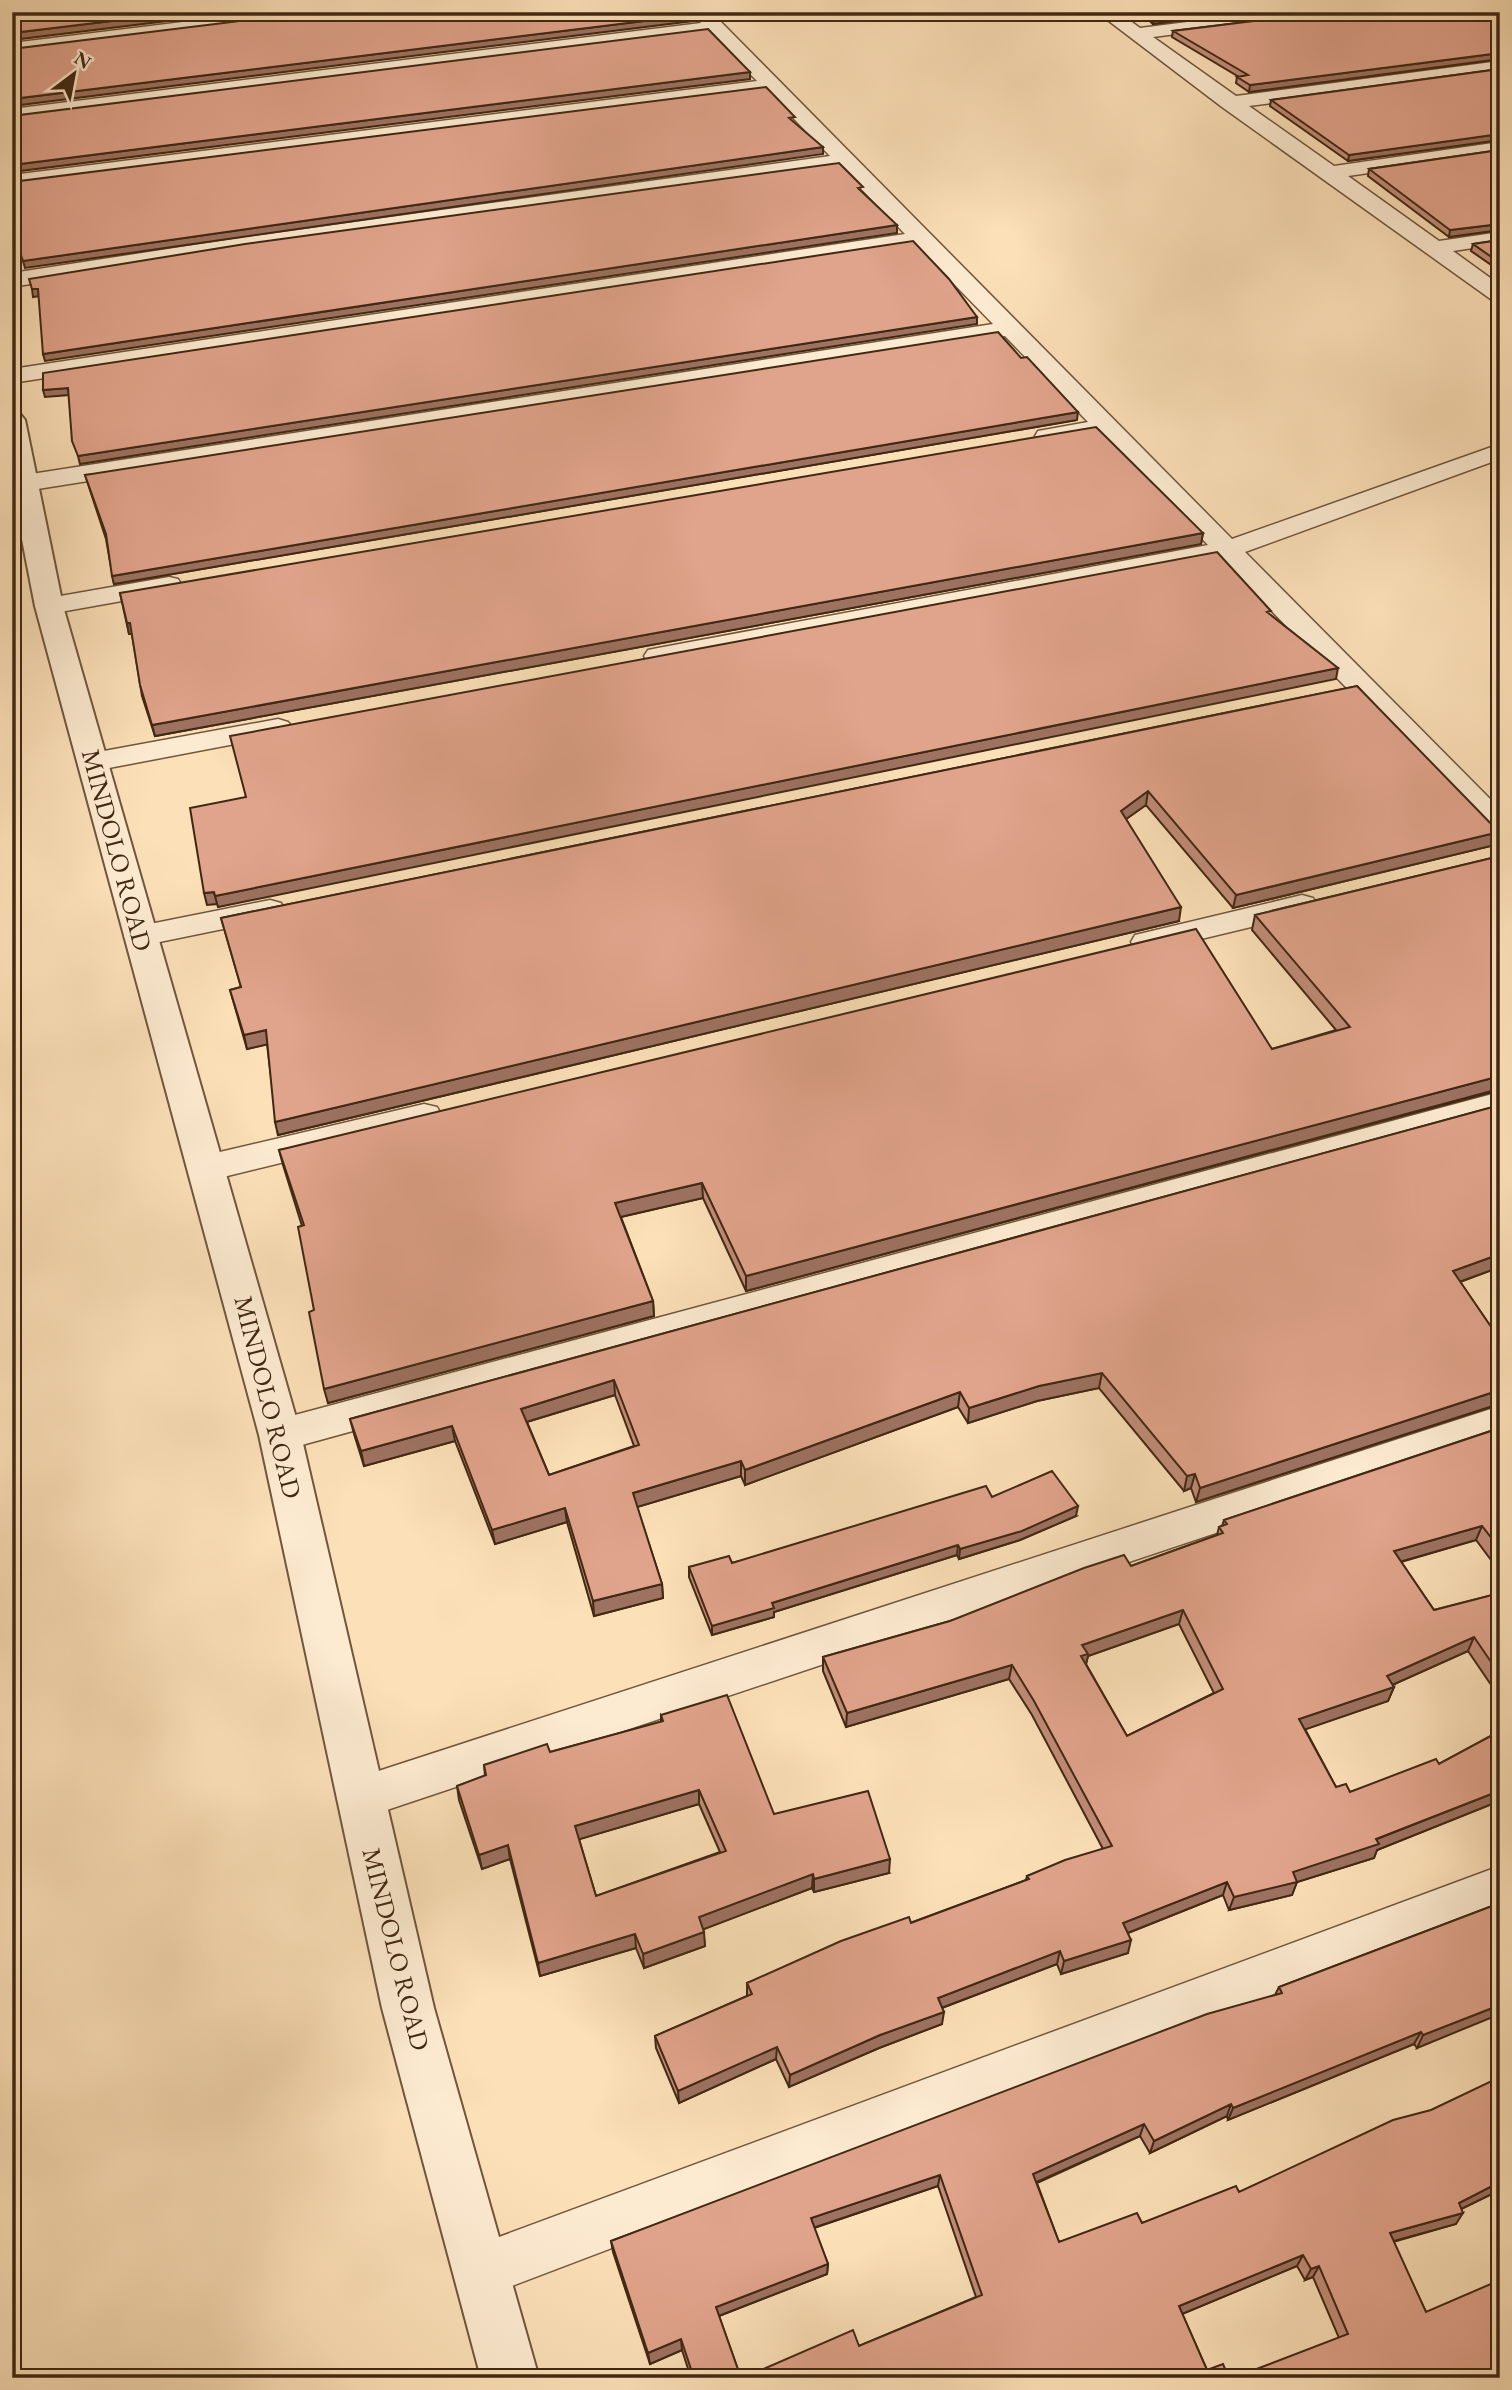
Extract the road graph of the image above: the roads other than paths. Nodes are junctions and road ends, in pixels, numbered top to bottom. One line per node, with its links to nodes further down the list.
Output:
1 (311, 12): 7 (street)
2 (700, 12): 5 (street)
3 (1106, 12): 6 (street)
4 (1309, 12): 6 (street)
5 (716, 27): 9 (street); 11 (street)
6 (1137, 34): 10 (street)
7 (12, 48)
8 (1500, 66): 10 (street)
9 (771, 85): 13 (street); 15 (street)
10 (1229, 103): 14 (street)
11 (12, 115)
12 (1500, 148): 14 (street)
13 (847, 160): 16 (street); 19 (street)
14 (1331, 173): 18 (street)
15 (12, 181)
16 (918, 238): 21 (street); 22 (street)
17 (1500, 238): 18 (street)
18 (1434, 248): 20 (street)
19 (12, 280)
20 (1500, 295)
21 (1013, 328): 24 (street); 27 (street)
22 (12, 376)
23 (12, 420): 27 (street, MINDOLO ROAD)
24 (1104, 426): 25 (street); 28 (street)
25 (1022, 440)
26 (1500, 451): 28 (street)
27 (25, 483): 30 (street, MINDOLO ROAD)
28 (1225, 550): 31 (street); 34 (street)
29 (200, 580): 30 (street)
30 (49, 606): 33 (street, MINDOLO ROAD)
31 (638, 660)
32 (298, 724): 33 (street)
33 (93, 762): 37 (street, MINDOLO ROAD)
34 (1500, 827)
35 (1336, 896): 38 (street)
36 (303, 903): 37 (street)
37 (140, 936): 41 (street, MINDOLO ROAD)
38 (1119, 949)
39 (1500, 1104): 43 (street)
40 (452, 1109): 41 (street)
41 (207, 1168): 43 (street, MINDOLO ROAD)
42 (1500, 1422): 44 (street)
43 (280, 1435): 44 (street, MINDOLO ROAD)
44 (360, 1798): 46 (street, MINDOLO ROAD)
45 (1500, 1888): 46 (street)
46 (480, 2271): 47 (street, MINDOLO ROAD)
47 (510, 2378)

